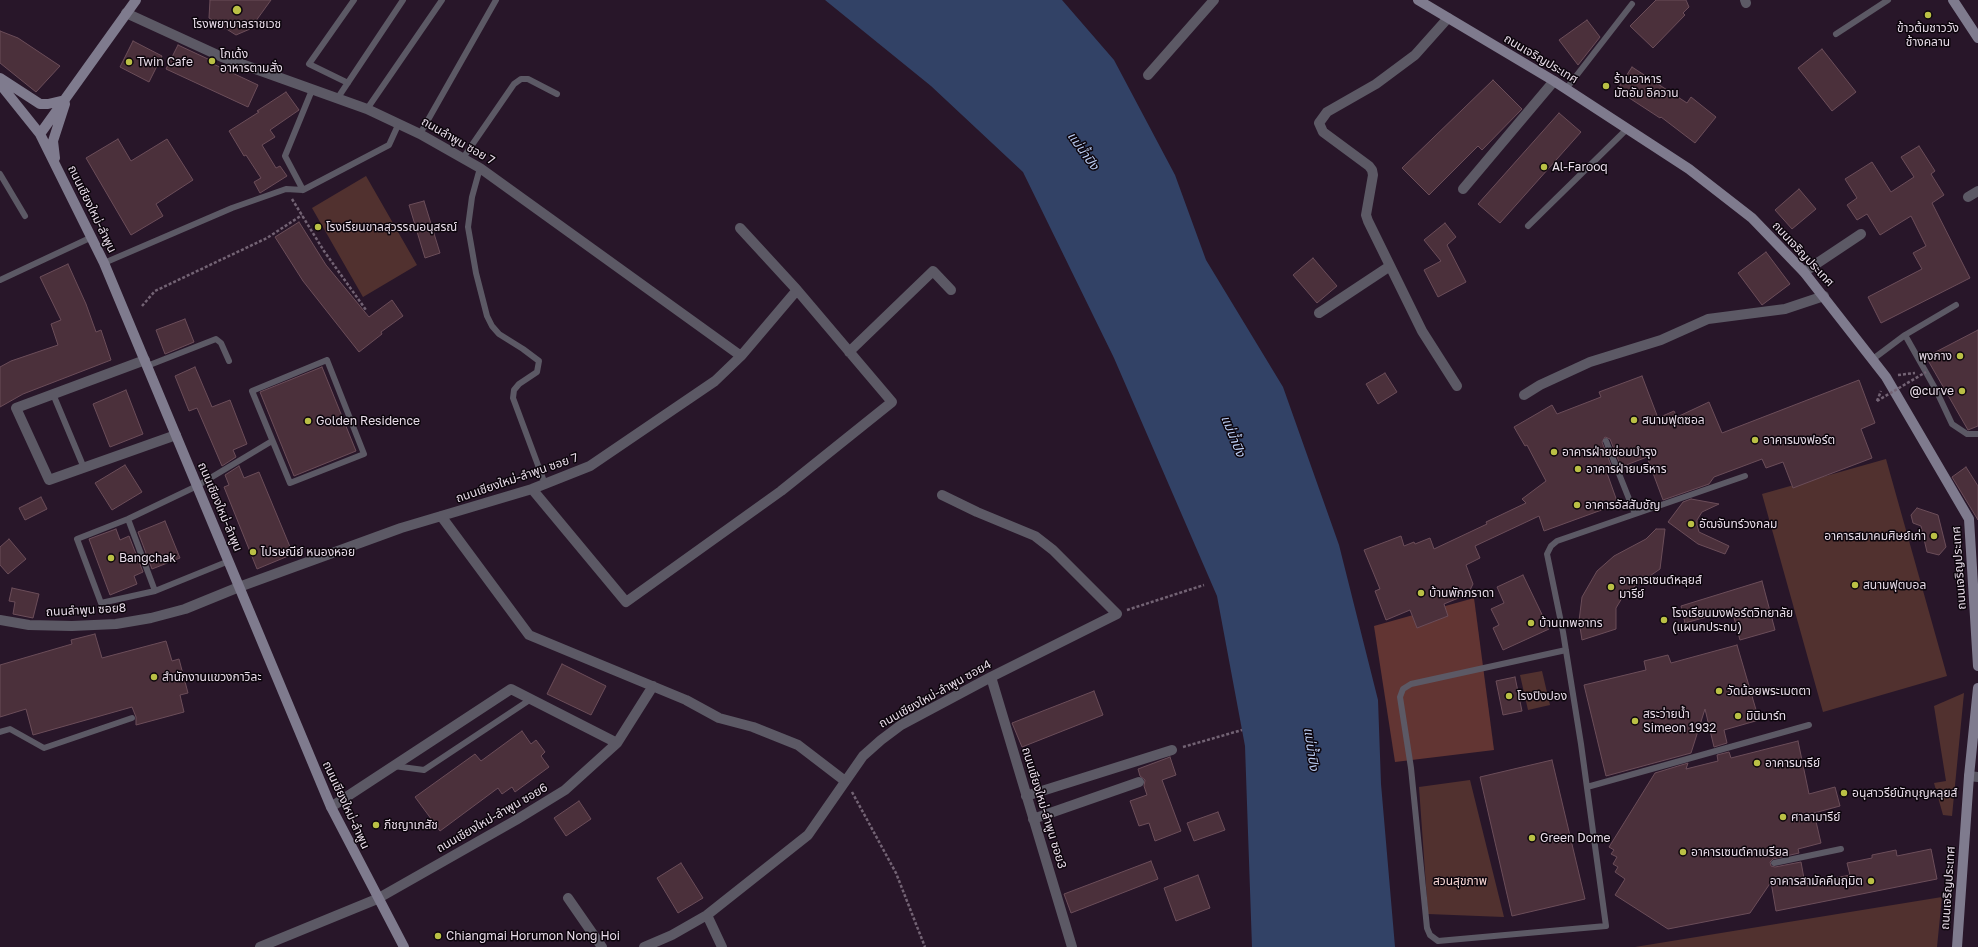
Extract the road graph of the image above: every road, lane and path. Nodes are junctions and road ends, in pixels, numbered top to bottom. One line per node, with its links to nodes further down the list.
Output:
1 (136, 0): 11 (street)
2 (354, 0): 18 (lane)
3 (403, 0): 18 (lane)
4 (442, 0): 25 (lane)
5 (496, 0): 29 (lane)
6 (1214, 0): 15 (street)
7 (1418, 0): 12 (street, ถนนเจริญประเทศ)
8 (1888, 0): 13 (lane)
9 (1953, 0): 14 (street)
10 (1632, 4): 21 (lane)
11 (126, 13): 20 (street, ถนนลำพูน ซอย 7); 23 (street)
12 (1448, 18): 17 (street, ถนนเจริญประเทศ); 46 (street)
13 (1836, 34)
14 (1978, 38)
15 (1148, 76)
16 (0, 78): 23 (street)
17 (1554, 81): 21 (street, ถนนเจริญประเทศ); 35 (street)
18 (348, 83): 24 (lane)
19 (0, 84): 28 (street, ถนนเชียงใหม่-ลำพูน)
20 (312, 90): 24 (street, ถนนลำพูน ซอย 7); 36 (lane)
21 (1566, 90): 27 (street, ถนนเจริญประเทศ)
22 (557, 94): 30 (lane)
23 (67, 96): 28 (street); 31 (street)
24 (337, 99): 25 (street, ถนนลำพูน ซอย 7)
25 (367, 109): 26 (street, ถนนลำพูน ซอย 7)
26 (399, 124): 29 (street, ถนนลำพูน ซอย 7); 36 (lane)
27 (1628, 128): 41 (lane); 47 (street, ถนนเจริญประเทศ)
28 (40, 134): 31 (street, ถนนเชียงใหม่-ลำพูน)
29 (420, 134): 30 (street, ถนนลำพูน ซอย 7)
30 (463, 158): 32 (street, ถนนลำพูน ซอย 7)
31 (55, 164): 44 (street, ถนนเชียงใหม่-ลำพูน)
32 (480, 168): 58 (street, ถนนลำพูน ซอย 7); 74 (lane)
33 (0, 174): 40 (lane)
34 (286, 189): 36 (lane); 39 (path); 45 (lane)
35 (1463, 189)
36 (303, 190)
37 (1978, 191): 38 (street)
38 (1968, 197)
39 (302, 215): 53 (path); 54 (path)
40 (24, 216)
41 (1528, 226)
42 (740, 228): 49 (street)
43 (1861, 234): 47 (street)
44 (92, 237): 45 (street, ถนนเชียงใหม่-ลำพูน); 48 (lane)
45 (104, 263): 61 (street, ถนนเชียงใหม่-ลำพูน)
46 (1390, 266): 55 (street); 64 (street)
47 (1804, 272): 51 (street, ถนนเจริญประเทศ)
48 (0, 280)
49 (797, 290): 57 (street); 58 (street, ถนนเชียงใหม่-ลำพูน ซอย 7)
50 (951, 290): 57 (street)
51 (1824, 296): 59 (street, ถนนเจริญประเทศ); 66 (street)
52 (1956, 305): 56 (lane)
53 (142, 306)
54 (366, 310)
55 (1319, 314)
56 (1905, 335): 59 (lane); 62 (lane)
57 (849, 352): 76 (street)
58 (741, 356): 74 (street, ถนนเชียงใหม่-ลำพูน ซอย 7)
59 (1873, 359): 63 (street, ถนนเจริญประเทศ)
60 (229, 362): 61 (lane)
61 (146, 363): 65 (street); 69 (street, ถนนเชียงใหม่-ลำพูน)
62 (1926, 372): 63 (path); 67 (path, bridge); 68 (lane)
63 (1886, 377): 81 (street, ถนนเจริญประเทศ)
64 (1457, 386)
65 (53, 394): 72 (lane); 72 (street)
66 (1524, 394)
67 (1877, 402)
68 (1978, 434)
69 (176, 435): 72 (street); 75 (street, ถนนเชียงใหม่-ลำพูน)
70 (272, 441): 70 (lane); 75 (lane)
71 (1606, 441): 78 (lane)
72 (84, 468)
73 (1745, 476): 78 (lane)
74 (545, 484): 76 (street, ถนนเชียงใหม่-ลำพูน ซอย 7)
75 (197, 486): 80 (lane); 82 (street, ถนนเชียงใหม่-ลำพูน)
76 (532, 489): 79 (street, ถนนเชียงใหม่-ลำพูน ซอย 7)
77 (942, 495): 86 (street)
78 (1635, 514): 88 (lane)
79 (441, 516): 84 (street, ถนนเชียงใหม่-ลำพูน ซอย 7); 91 (street)
80 (128, 519): 85 (lane); 85 (lane)
81 (1973, 520): 89 (street, ถนนเจริญประเทศ)
82 (229, 561): 84 (street, ถนนเชียงใหม่-ลำพูน); 85 (lane)
83 (1204, 585): 86 (path)
84 (239, 587): 87 (street, ถนนลำพูน ซอย8); 106 (street, ถนนเชียงใหม่-ลำพูน)
85 (155, 591)
86 (1117, 614): 90 (street, ถนนเชียงใหม่-ลำพูน ซอย4)
87 (0, 620)
88 (1566, 650): 104 (lane); 104 (lane)
89 (1978, 666)
90 (991, 677): 102 (street, ถนนเชียงใหม่-ลำพูน ซอย4); 105 (street, ถนนเชียงใหม่-ลำพูน ซอย3)
91 (653, 686): 98 (street, ถนนเชียงใหม่-ลำพูน ซอย6); 102 (street)
92 (1978, 688): 101 (street, ถนนเจริญประเทศ)
93 (531, 699): 98 (street); 100 (lane); 100 (street)
94 (132, 718): 97 (lane)
95 (1809, 725): 104 (lane)
96 (1242, 730): 99 (path)
97 (0, 732)
98 (617, 743): 110 (street, ถนนเชียงใหม่-ลำพูน ซอย6)
99 (1172, 750): 105 (street)
100 (393, 766): 106 (street)
101 (1973, 776): 121 (street, ถนนเจริญประเทศ)
102 (845, 781): 112 (street, ถนนเชียงใหม่-ลำพูน ซอย4); 119 (path)
103 (1139, 782): 107 (street)
104 (1587, 787)
105 (1026, 796): 107 (street, ถนนเชียงใหม่-ลำพูน ซอย3)
106 (331, 807): 110 (street, ถนนเชียงใหม่-ลำพูน)
107 (1033, 819): 120 (street, ถนนเชียงใหม่-ลำพูน ซอย3)
108 (1841, 849): 109 (lane)
109 (1774, 863)
110 (377, 898): 114 (street, ถนนเชียงใหม่-ลำพูน ซอย6); 115 (street, ถนนเชียงใหม่-ลำพูน)
111 (568, 898): 116 (street)
112 (707, 915): 113 (street, ถนนเชียงใหม่-ลำพูน ซอย4); 118 (street)
113 (660, 944): 117 (street, ถนนเชียงใหม่-ลำพูน ซอย4)
114 (260, 947)
115 (404, 947)
116 (602, 947)
117 (644, 947)
118 (722, 947)
119 (924, 947)
120 (1072, 947)
121 (1957, 947)

